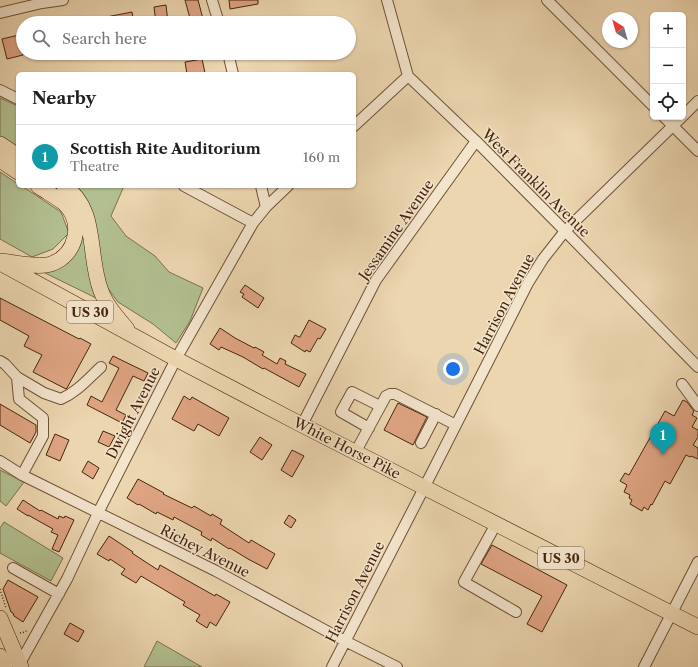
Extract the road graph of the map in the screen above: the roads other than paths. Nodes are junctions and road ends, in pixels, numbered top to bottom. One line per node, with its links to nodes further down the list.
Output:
1 (63, 0): 5 (street)
2 (212, 0): 7 (street)
3 (387, 0): 10 (street)
4 (547, 0): 14 (street)
5 (41, 2): 6 (street)
6 (0, 13)
7 (217, 16)
8 (230, 60): 9 (street)
9 (233, 72)
10 (408, 76): 18 (street); 20 (street, West Franklin Avenue)
11 (0, 90): 12 (street)
12 (16, 98)
13 (698, 101): 15 (street, Harrison Avenue)
14 (650, 103)
15 (686, 112)
16 (667, 120): 19 (street)
17 (678, 120): 19 (street, Harrison Avenue)
18 (356, 124)
19 (673, 126): 22 (street); 33 (street, Harrison Avenue)
20 (476, 141): 33 (street, West Franklin Avenue); 45 (street, Jessamine Avenue)
21 (0, 144): 23 (highway)
22 (698, 151)
23 (16, 155)
24 (0, 160): 25 (highway)
25 (16, 171)
26 (41, 188): 34 (highway)
27 (66, 188): 35 (highway)
28 (188, 188): 32 (street)
29 (261, 188): 31 (street)
30 (286, 188): 31 (street, Dwight Avenue)
31 (266, 207): 32 (street, Dwight Avenue)
32 (253, 223): 36 (street, Dwight Avenue)
33 (565, 231): 38 (street, West Franklin Avenue); 46 (street, Harrison Avenue)
34 (0, 262): 35 (highway, White Horse Pike / US 30)
35 (130, 333): 36 (highway, White Horse Pike / US 30)
36 (176, 359): 45 (highway, White Horse Pike / US 30); 53 (street, Dwight Avenue)
37 (0, 361): 40 (street)
38 (698, 367)
39 (101, 368): 40 (street)
40 (17, 376): 51 (street)
41 (682, 384): 43 (street)
42 (380, 406): 44 (street); 47 (street); 47 (street)
43 (698, 406)
44 (436, 414): 46 (street); 48 (street)
45 (302, 425): 49 (highway, White Horse Pike / US 30)
46 (456, 425): 52 (street, Harrison Avenue)
47 (369, 428): 49 (street)
48 (421, 443)
49 (355, 452): 52 (highway, White Horse Pike / US 30)
50 (0, 461): 51 (street, Richey Avenue)
51 (22, 475): 53 (street, Richey Avenue)
52 (424, 488): 54 (highway, White Horse Pike / US 30); 62 (street, Harrison Avenue)
53 (98, 513): 57 (street, Dwight Avenue); 62 (street, Richey Avenue)
54 (496, 524): 58 (street); 59 (highway, White Horse Pike / US 30)
55 (698, 562): 59 (street)
56 (13, 568): 57 (street)
57 (59, 594): 64 (street, Dwight Avenue)
58 (516, 612)
59 (671, 614): 61 (highway, White Horse Pike / US 30); 67 (street)
60 (0, 618): 64 (highway)
61 (698, 628)
62 (345, 640): 65 (street, Harrison Avenue); 66 (street, Richey Avenue)
63 (0, 656): 64 (highway)
64 (17, 666)
65 (332, 667)
66 (397, 667)
67 (644, 667)

